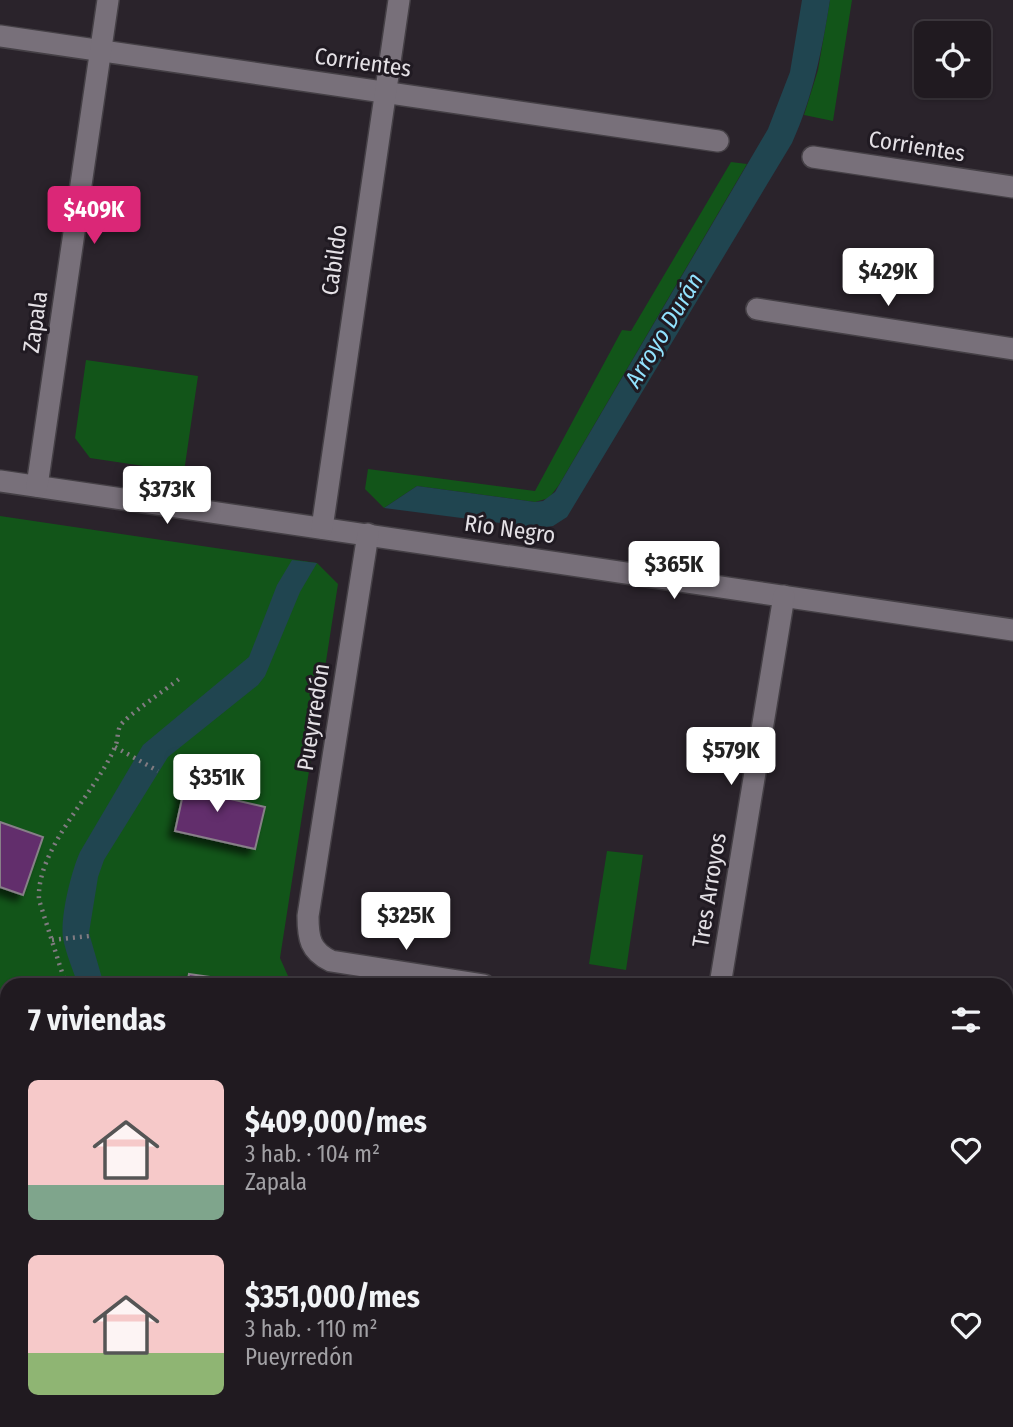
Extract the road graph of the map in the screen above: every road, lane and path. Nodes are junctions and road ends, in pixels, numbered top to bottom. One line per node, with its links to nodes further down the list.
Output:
1 (108, 0): 4 (street, Zapala)
2 (399, 0): 5 (street, Cabildo)
3 (0, 36): 4 (street, Corrientes)
4 (101, 51): 5 (street, Corrientes); 12 (street, Zapala)
5 (386, 92): 6 (street, Corrientes); 13 (street, Cabildo)
6 (718, 141)
7 (813, 157): 8 (street, Corrientes)
8 (1013, 187)
9 (757, 309): 10 (street)
10 (1013, 349)
11 (0, 481): 12 (street, Río Negro)
12 (37, 486): 13 (street, Río Negro)
13 (322, 528): 14 (street, Río Negro)
14 (368, 534): 15 (street, Río Negro); 23 (street, Pueyrredón)
15 (784, 596): 16 (street, Río Negro); 24 (street, Tres Arroyos)
16 (1013, 630)
17 (179, 679): 18 (path)
18 (116, 747): 19 (path); 21 (path)
19 (158, 771)
20 (90, 936): 21 (path)
21 (52, 940): 22 (path)
22 (64, 978)
23 (378, 978)
24 (721, 978)

